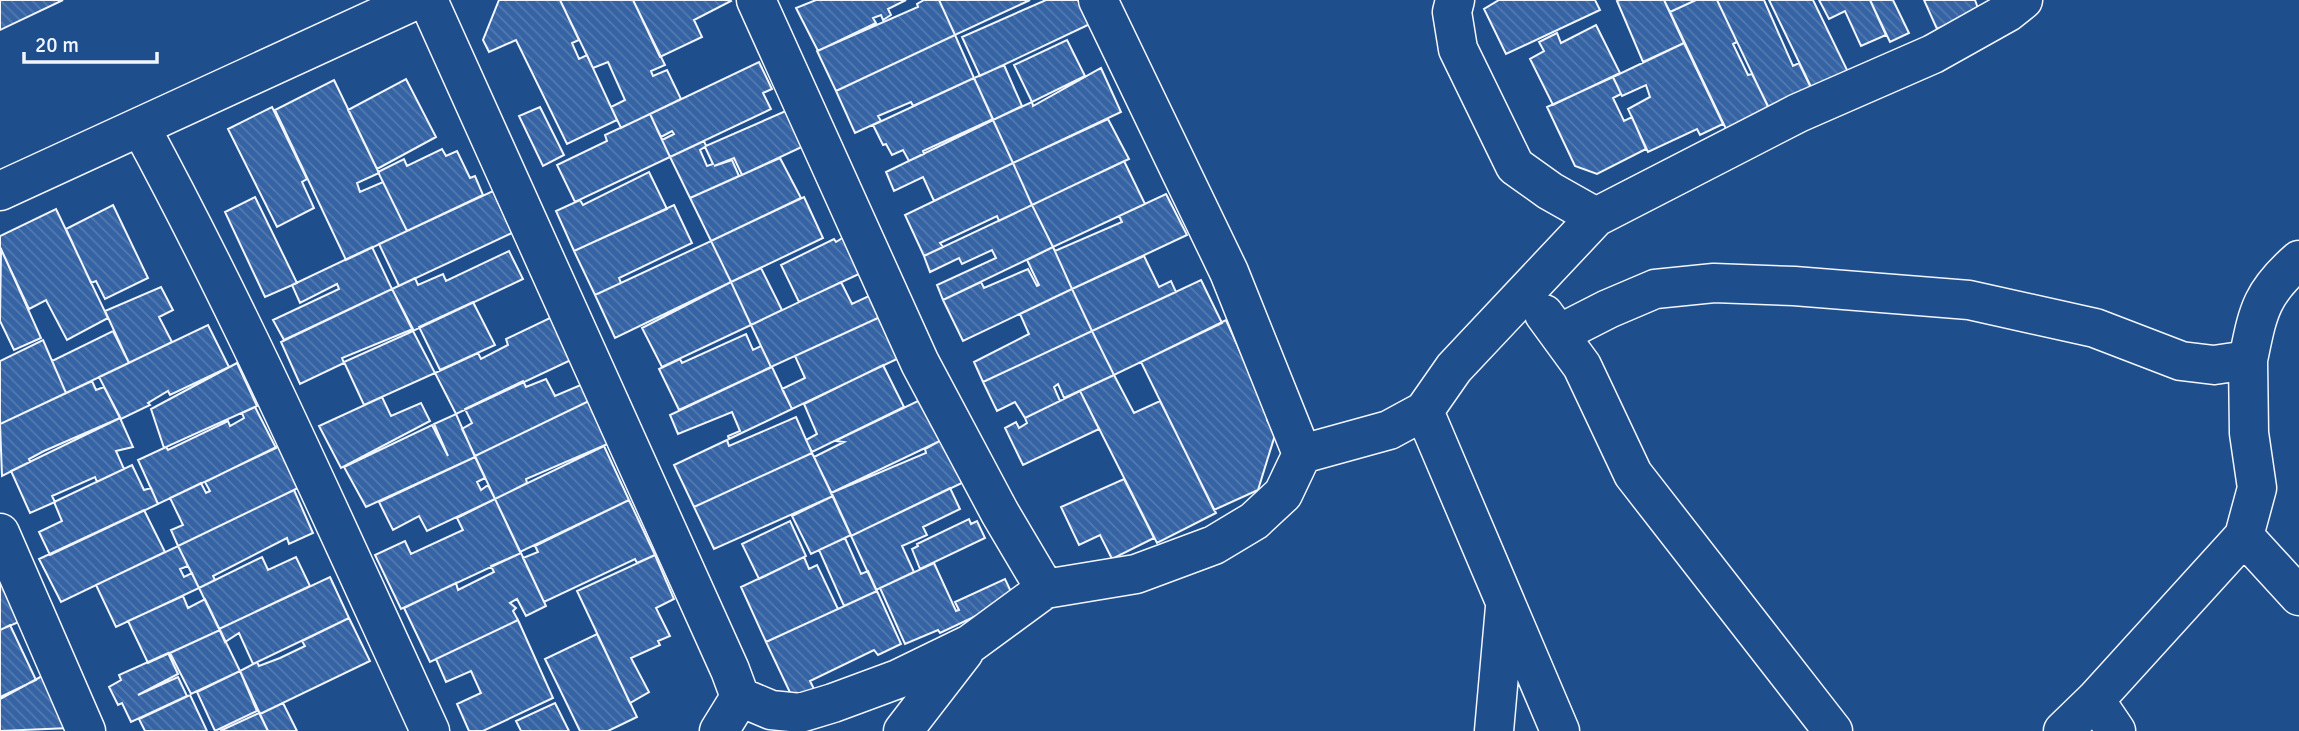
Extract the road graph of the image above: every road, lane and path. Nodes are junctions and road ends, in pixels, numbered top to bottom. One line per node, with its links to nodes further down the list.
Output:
1 (416, 0): 7 (street)
2 (428, 0): 22 (street)
3 (755, 0): 18 (street)
4 (1098, 0): 15 (street)
5 (1455, 0): 9 (street)
6 (2023, 0): 9 (street)
7 (141, 128): 8 (street); 25 (street)
8 (0, 191)
9 (1596, 217): 11 (street)
10 (2299, 260): 13 (street)
11 (1528, 292): 12 (street); 14 (street)
12 (1559, 334): 13 (street); 30 (street)
13 (2248, 360): 17 (street)
14 (1424, 411): 15 (street); 20 (street)
15 (1302, 454): 18 (street)
16 (0, 533): 24 (street)
17 (2244, 536): 19 (street); 23 (street)
18 (1045, 589): 21 (street)
19 (2299, 596)
20 (1505, 601): 28 (street); 29 (street)
21 (970, 644): 22 (street); 27 (street)
22 (740, 697): 26 (street)
23 (2095, 700): 31 (street); 32 (street)
24 (86, 731)
25 (430, 731)
26 (719, 731)
27 (903, 731)
28 (1494, 731)
29 (1560, 731)
30 (1833, 731)
31 (2063, 731)
32 (2116, 731)

